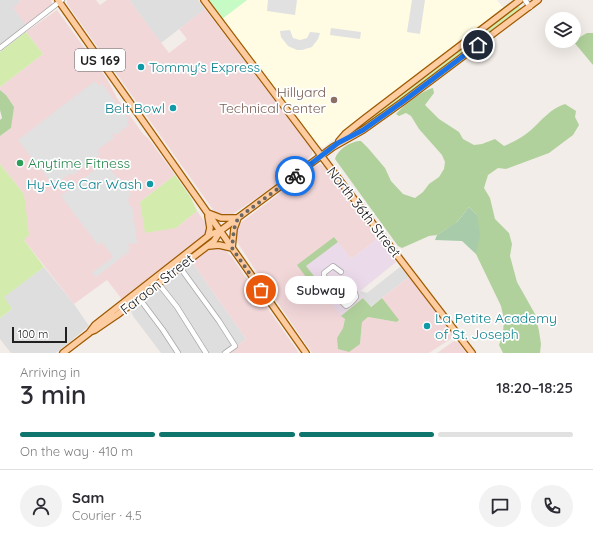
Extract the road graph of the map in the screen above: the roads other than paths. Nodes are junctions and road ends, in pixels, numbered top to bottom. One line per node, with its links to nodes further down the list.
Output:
1 (60, 0): 7 (street); 10 (main road, US 169)
2 (204, 0): 9 (main road, North 36th Street)
3 (520, 0): 8 (main road, Faraon Street)
4 (525, 0): 6 (street)
5 (538, 0): 6 (main road, Faraon Street)
6 (530, 6): 8 (main road, Faraon Street)
7 (0, 48)
8 (338, 143): 9 (main road, Faraon Street)
9 (321, 156): 11 (main road, Faraon Street); 27 (main road, North 36th Street)
10 (207, 213): 11 (main road); 12 (main road, US 169); 13 (main road)
11 (238, 218): 12 (main road, Faraon Street); 15 (main road)
12 (220, 231): 13 (main road, Faraon Street); 14 (main road, Faraon Street); 15 (main road, US 169)
13 (208, 237): 21 (main road, Faraon Street)
14 (207, 246): 15 (main road); 16 (main road, Faraon Street)
15 (232, 248): 26 (main road, US 169)
16 (179, 266): 18 (main road, Faraon Street); 25 (street)
17 (341, 272): 19 (street)
18 (158, 283): 20 (main road, Faraon Street); 24 (street)
19 (355, 293)
20 (139, 298): 21 (main road, Faraon Street); 23 (street)
21 (89, 332): 22 (main road, Faraon Street)
22 (63, 353)
23 (178, 353)
24 (206, 353)
25 (225, 353)
26 (306, 353)
27 (472, 353)

